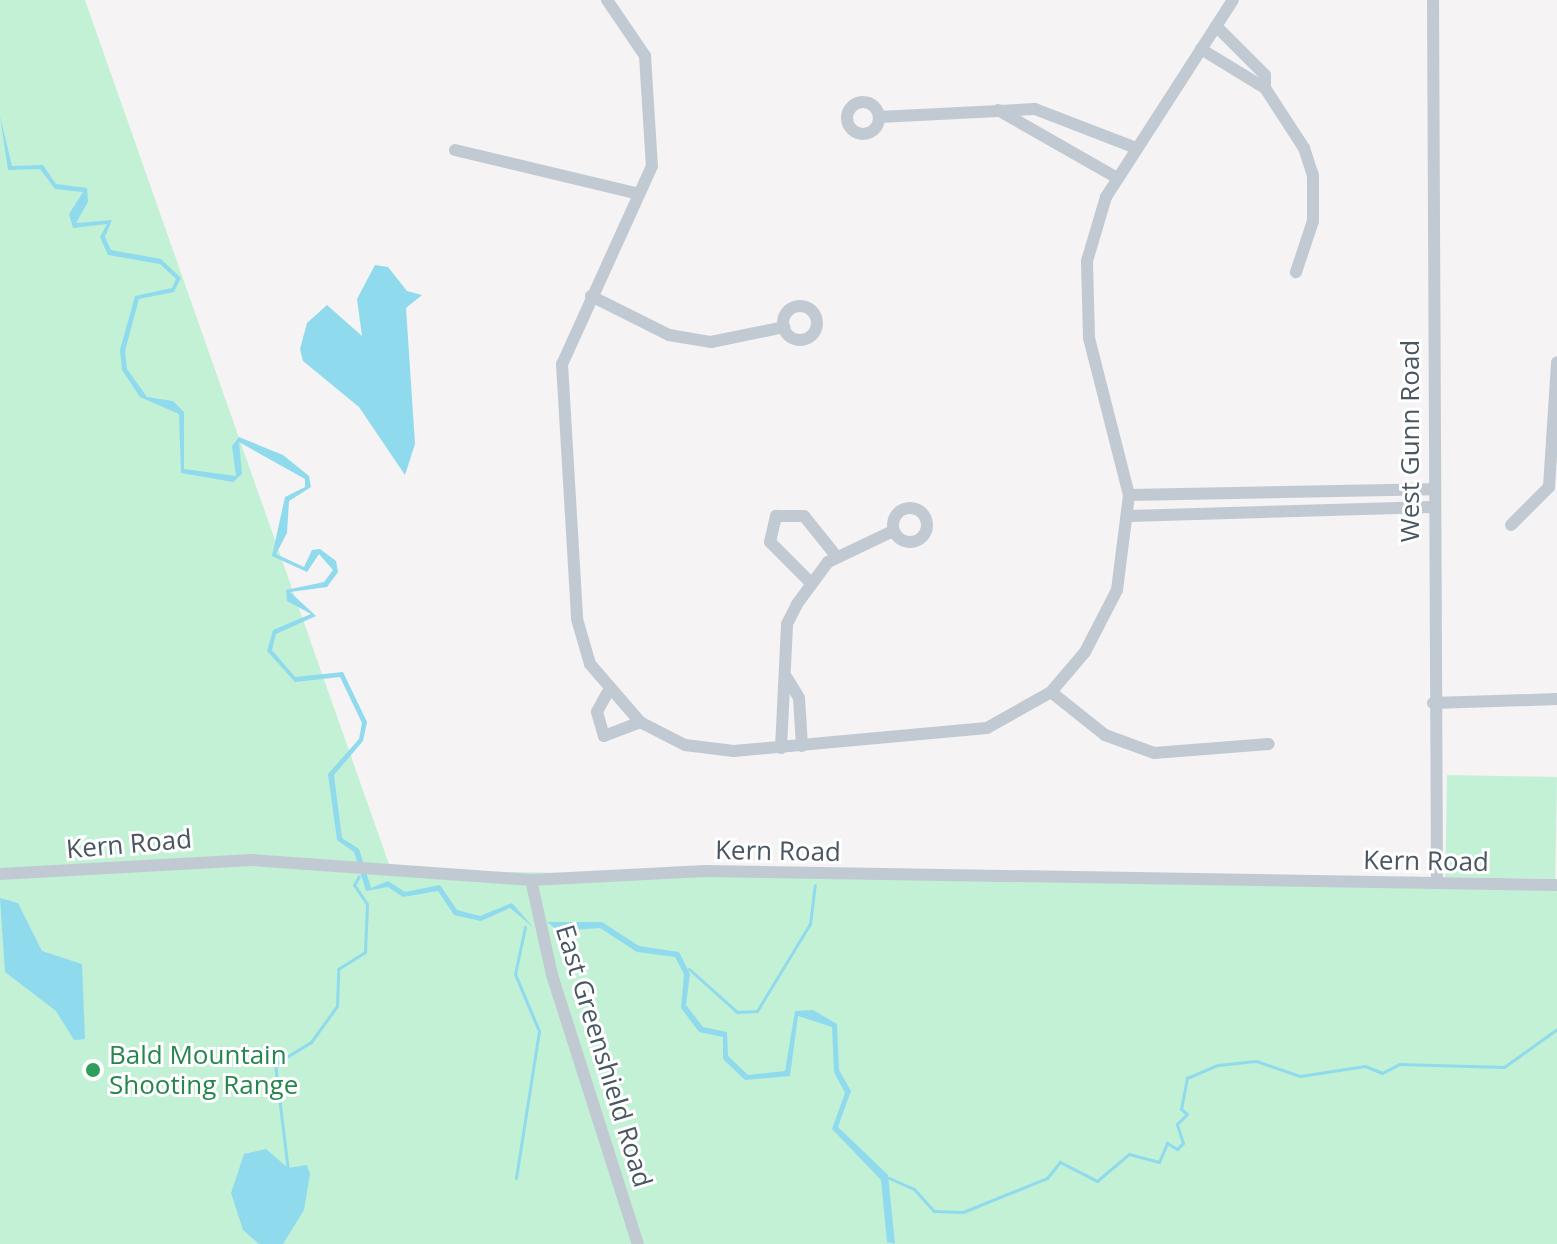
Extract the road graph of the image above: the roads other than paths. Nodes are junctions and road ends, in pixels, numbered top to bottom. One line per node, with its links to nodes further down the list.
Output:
1 (607, 0): 12 (street)
2 (1233, 0): 4 (street)
3 (1433, 0): 17 (street, West Gunn Road)
4 (1216, 26): 5 (street); 6 (street)
5 (1201, 49): 6 (street); 9 (street)
6 (1265, 88): 13 (street)
7 (995, 109): 8 (street); 9 (street); 11 (street)
8 (879, 117)
9 (1136, 148): 11 (street)
10 (455, 150): 12 (street)
11 (1117, 178): 19 (street)
12 (639, 194): 14 (street)
13 (1296, 272)
14 (591, 296): 15 (street); 28 (street)
15 (784, 327)
16 (1557, 362): 23 (street)
17 (1431, 489): 18 (street); 20 (street, West Gunn Road)
18 (1270, 492): 19 (street); 21 (street)
19 (1129, 495): 22 (street)
20 (1431, 507): 21 (street); 31 (street, West Gunn Road)
21 (1271, 513): 22 (street)
22 (1129, 516): 29 (street)
23 (1511, 525)
24 (893, 531): 25 (street)
25 (837, 557): 26 (street); 26 (street)
26 (809, 581): 27 (street)
27 (787, 678): 34 (street); 35 (street)
28 (609, 690): 32 (street); 32 (street)
29 (1051, 692): 33 (street); 34 (street)
30 (1557, 699): 31 (street)
31 (1433, 703): 38 (street, West Gunn Road)
32 (640, 722): 35 (street)
33 (1269, 744)
34 (802, 746): 35 (street)
35 (781, 748)
36 (0, 874): 37 (street, Kern Road)
37 (531, 880): 38 (street, Kern Road); 40 (street, East Greenshield Road)
38 (1437, 882): 39 (street, Kern Road)
39 (1557, 885)
40 (638, 1244)

